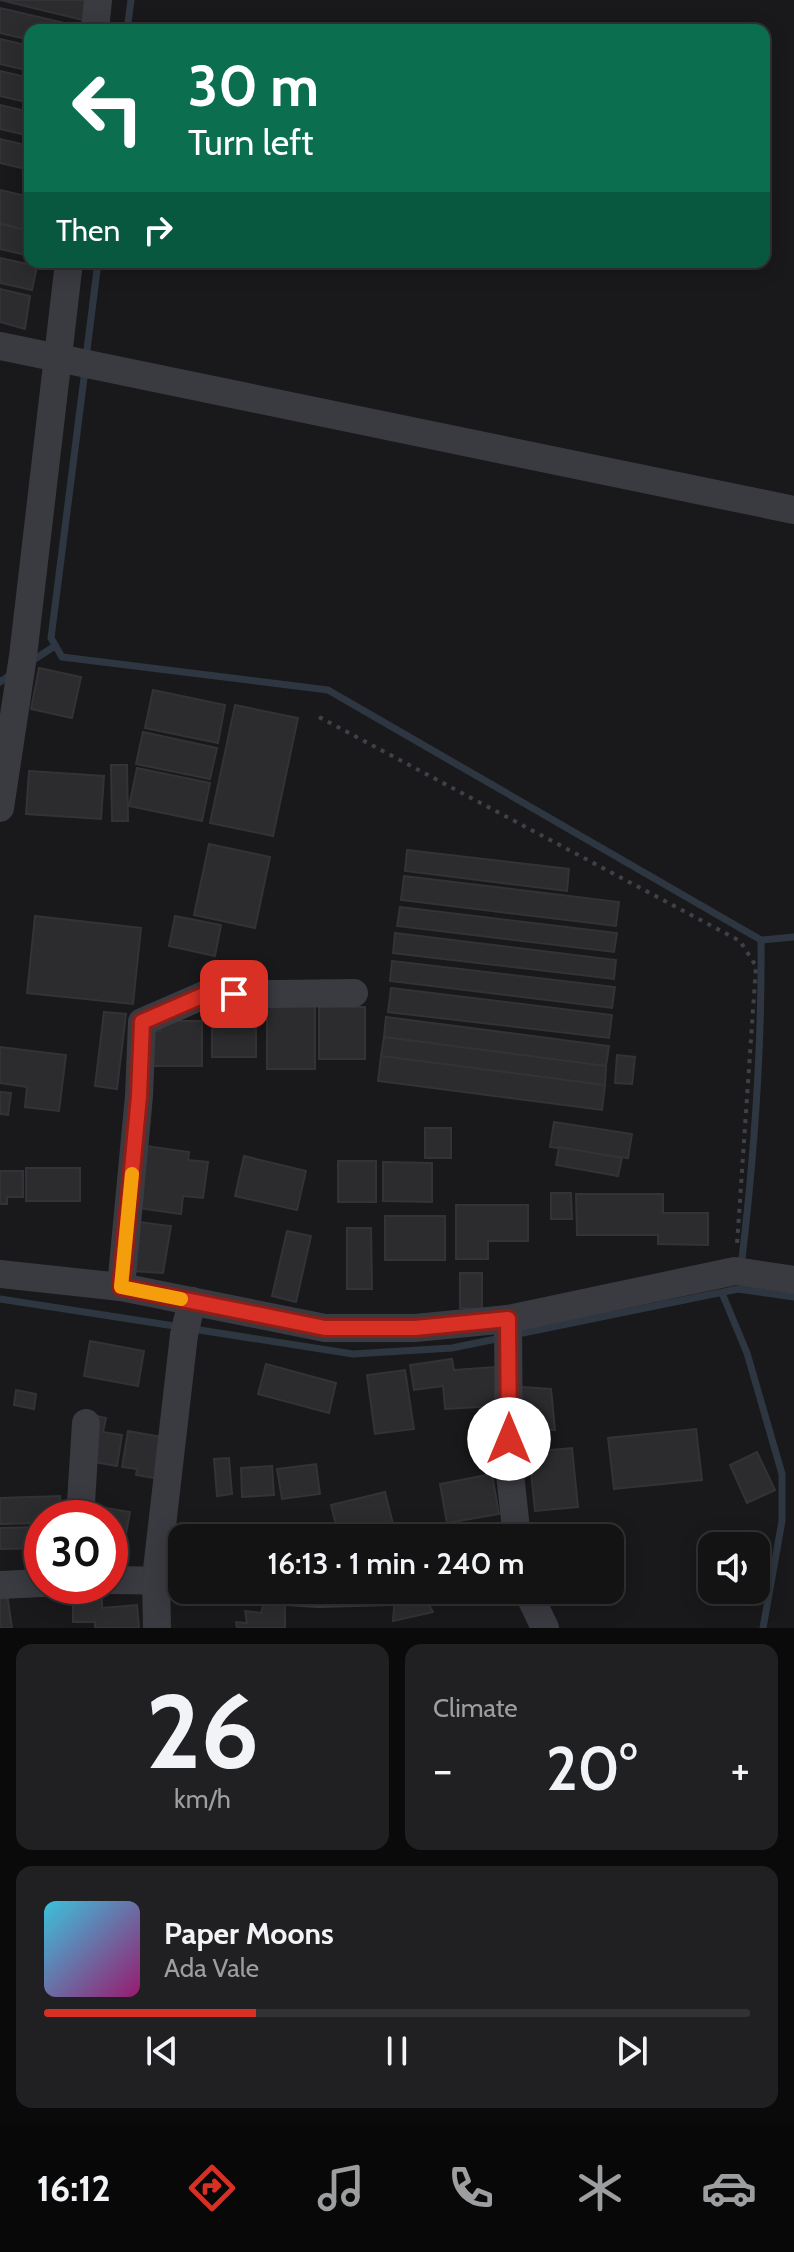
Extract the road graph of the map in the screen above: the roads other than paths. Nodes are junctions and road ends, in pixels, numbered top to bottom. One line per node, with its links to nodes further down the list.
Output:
1 (98, 0): 2 (street)
2 (96, 24)
3 (70, 268): 5 (street)
4 (0, 346): 5 (street)
5 (78, 363): 6 (street); 7 (street)
6 (794, 510)
7 (0, 808)
8 (354, 993): 11 (street)
9 (0, 1274): 11 (street)
10 (794, 1280): 13 (street)
11 (121, 1287): 12 (street)
12 (188, 1319): 13 (street); 16 (street)
13 (508, 1324): 17 (street)
14 (86, 1423): 15 (street)
15 (81, 1500)
16 (173, 1524)
17 (515, 1524)
18 (128, 1580): 19 (street)
19 (168, 1580)
20 (24, 1584): 22 (street)
21 (168, 1584): 24 (street)
22 (0, 1585)
23 (534, 1604): 25 (street)
24 (157, 1628)
25 (545, 1628)

